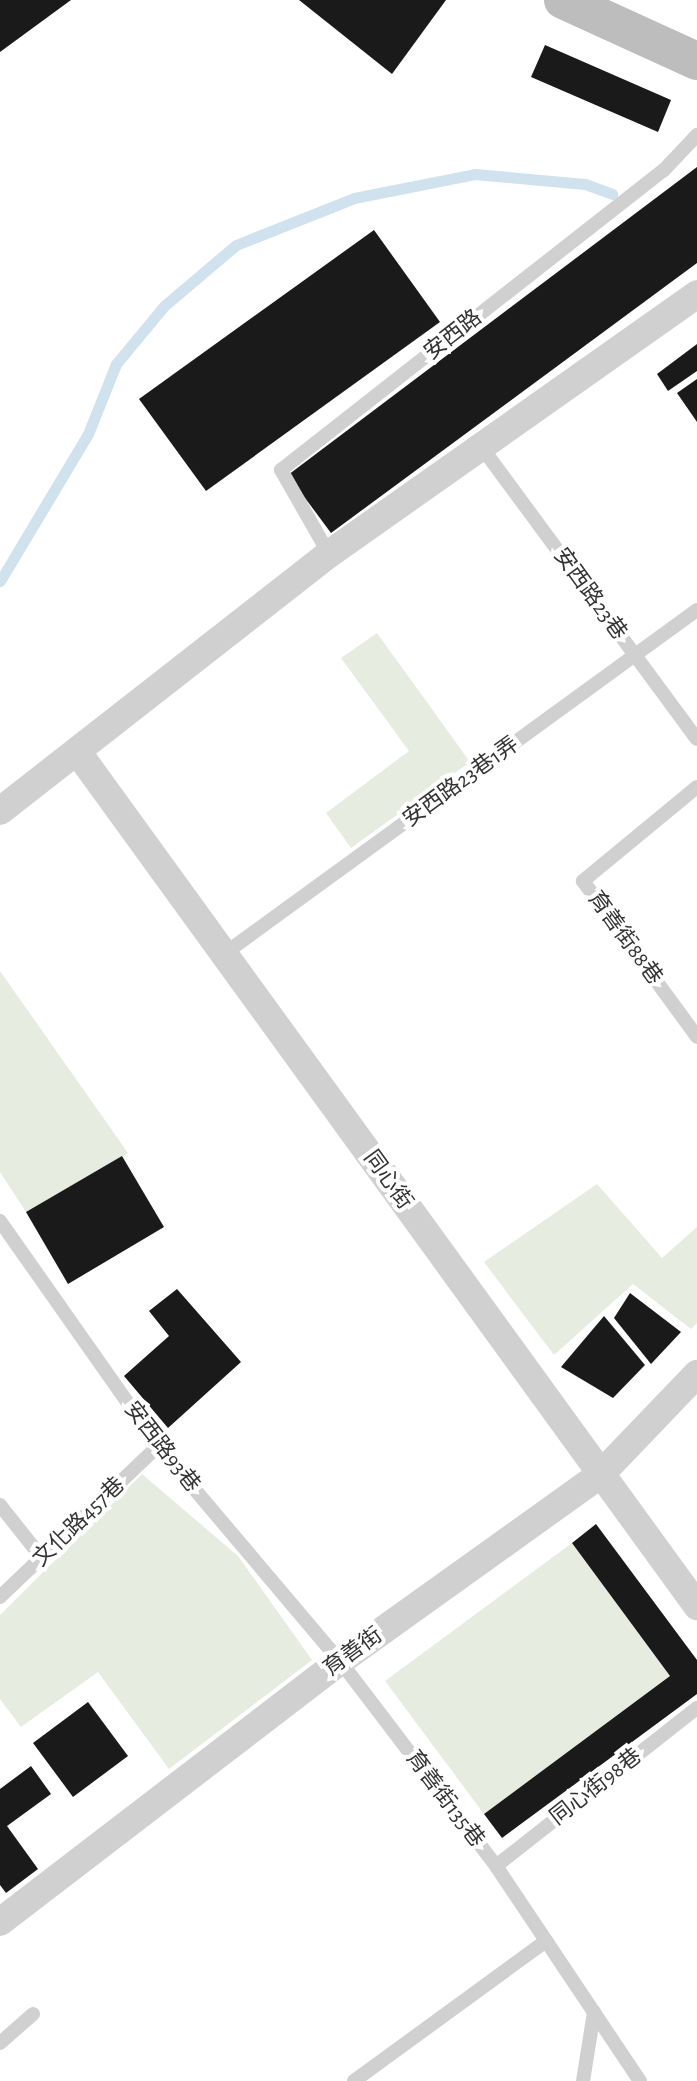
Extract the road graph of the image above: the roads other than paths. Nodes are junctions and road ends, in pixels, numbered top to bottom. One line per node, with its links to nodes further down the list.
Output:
1 (563, 0): 2 (main road)
2 (697, 61)
3 (697, 135): 6 (lane, 安西路)
4 (697, 294): 5 (street)
5 (483, 449): 6 (street); 8 (lane, 安西路23巷)
6 (329, 554): 10 (street)
7 (697, 610): 8 (lane, 安西路23巷1弄)
8 (635, 655): 9 (lane, 安西路23巷); 13 (lane, 安西路23巷1弄)
9 (697, 739)
10 (79, 754): 12 (street); 13 (street, 同心街)
11 (697, 787): 14 (lane, 育善街88巷)
12 (0, 811)
13 (224, 954): 18 (street, 同心街)
14 (697, 1037)
15 (0, 1221): 17 (lane, 安西路93巷)
16 (697, 1374): 18 (street, 育善街)
17 (158, 1446): 20 (lane, 文化路457巷); 23 (lane, 安西路93巷)
18 (601, 1474): 22 (street, 同心街); 23 (street, 育善街)
19 (0, 1505): 20 (lane)
20 (42, 1558): 21 (lane, 文化路457巷)
21 (0, 1597)
22 (697, 1606)
23 (340, 1661): 25 (lane, 育善街135巷); 26 (street, 育善街)
24 (697, 1708): 25 (lane, 同心街98巷)
25 (496, 1866): 27 (lane, 育善街135巷)
26 (0, 1922)
27 (546, 1941): 28 (lane, 育善街135巷); 31 (lane)
28 (594, 2012): 32 (lane); 33 (lane, 育善街135巷)
29 (33, 2014): 30 (lane)
30 (0, 2043)
31 (354, 2081)
32 (583, 2081)
33 (640, 2081)

